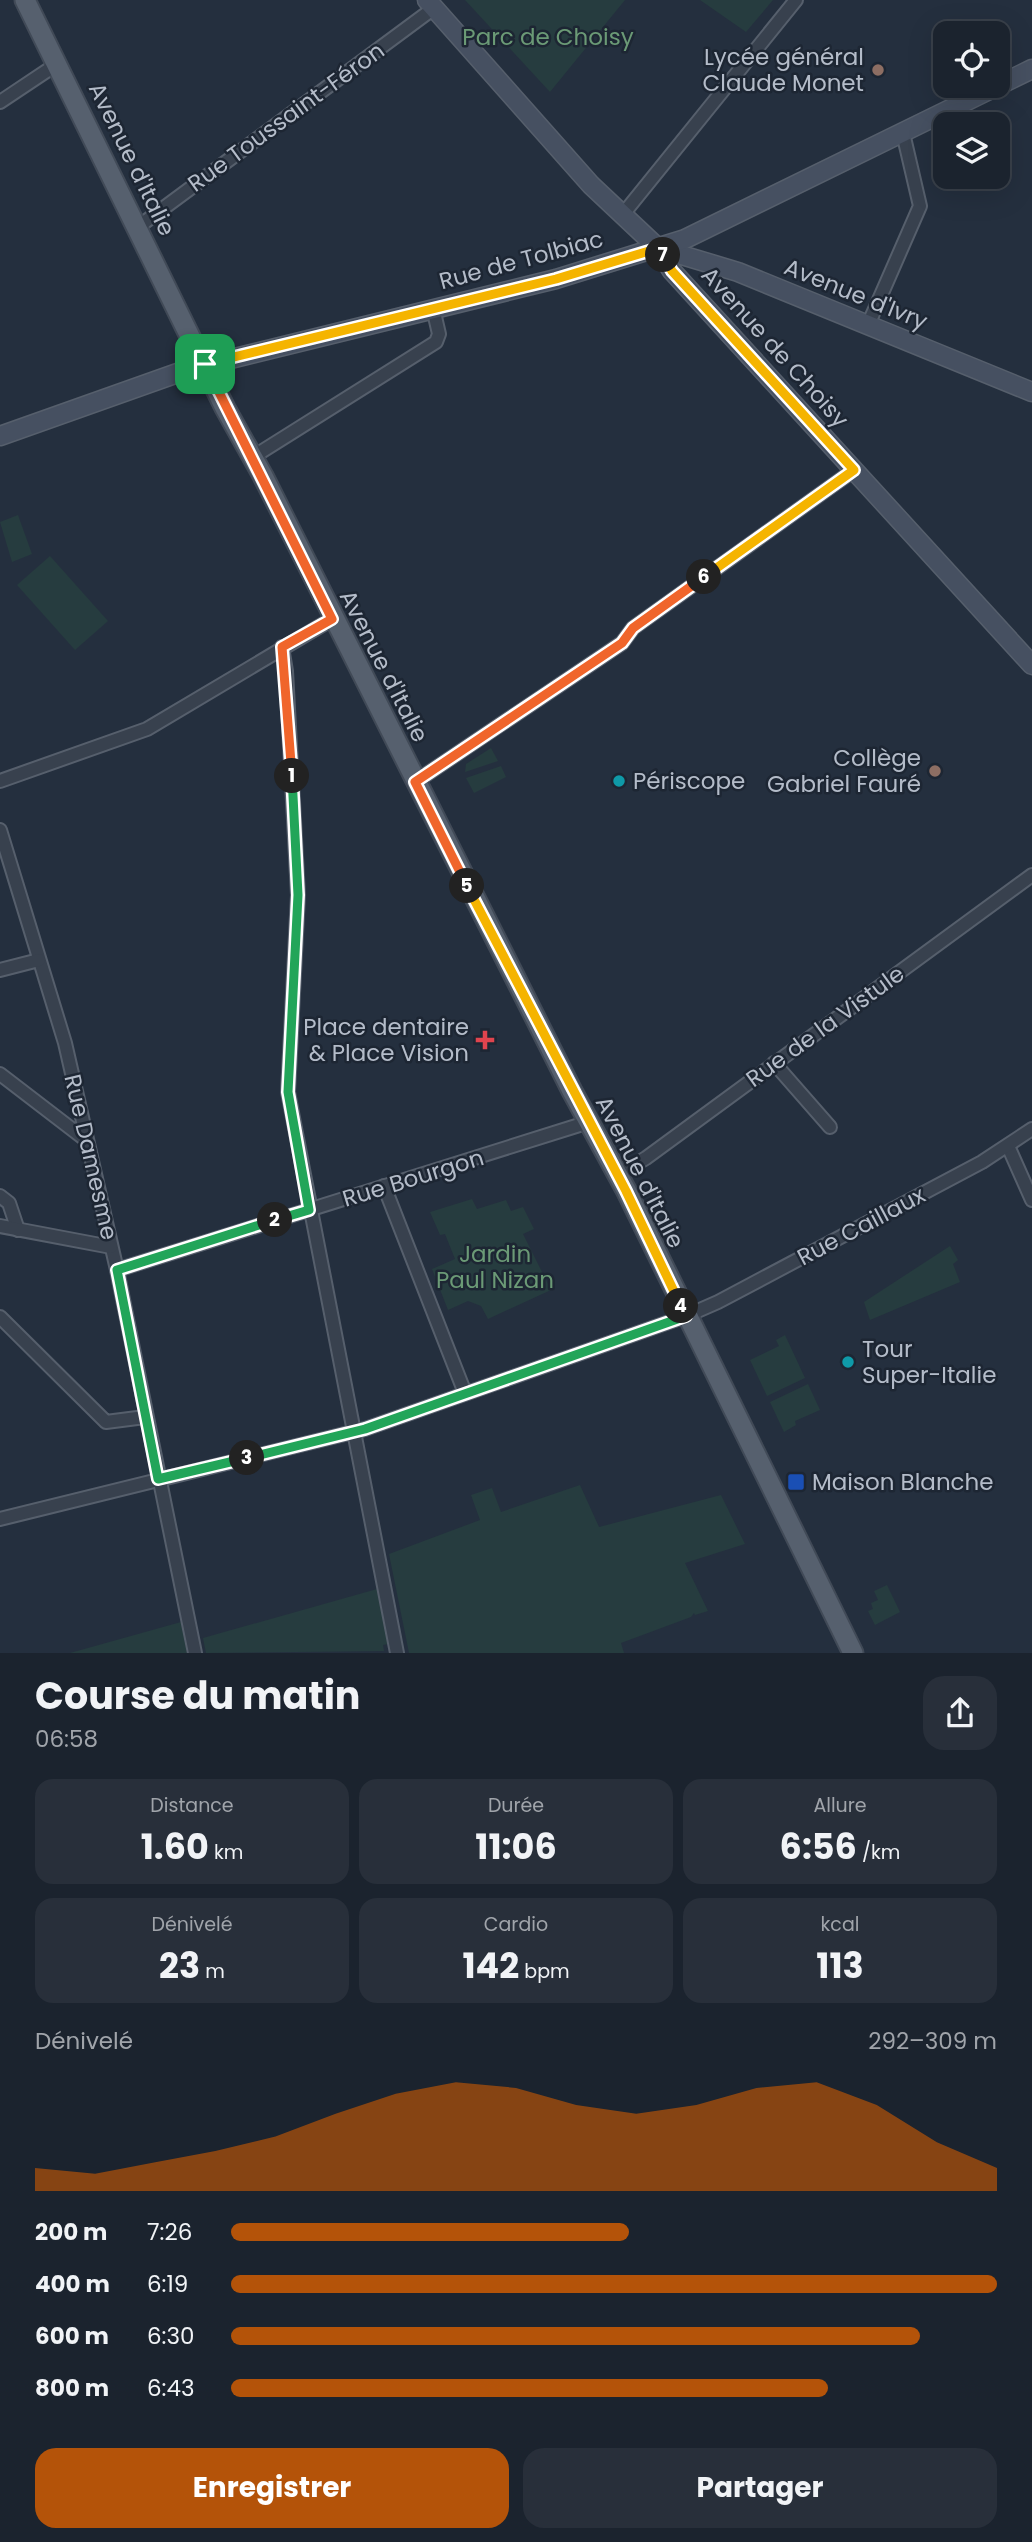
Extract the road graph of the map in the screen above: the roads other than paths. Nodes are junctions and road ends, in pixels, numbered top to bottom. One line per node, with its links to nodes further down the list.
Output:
1 (26, 0): 4 (main road, Avenue d'Italie)
2 (796, 0): 8 (street)
3 (430, 4): 8 (main road, Avenue de Choisy); 9 (street, Rue Toussaint-Féron)
4 (57, 64): 6 (street); 9 (main road, Avenue d'Italie)
5 (1032, 69): 7 (main road, Rue de Tolbiac)
6 (0, 102)
7 (903, 133): 10 (main road, Rue de Tolbiac); 12 (street)
8 (624, 213): 10 (main road, Avenue de Choisy)
9 (138, 227): 13 (main road, Avenue d'Italie)
10 (659, 248): 11 (main road, Rue de Tolbiac); 12 (main road, Avenue d'Ivry); 17 (main road, Avenue de Choisy)
11 (433, 309): 13 (main road, Rue de Tolbiac); 16 (street)
12 (868, 325): 14 (main road, Avenue d'Ivry)
13 (205, 364): 15 (main road, Rue de Tolbiac); 16 (main road, Avenue d'Italie)
14 (1032, 392)
15 (0, 436)
16 (253, 457): 18 (main road, Avenue d'Italie)
17 (854, 470): 20 (main road, Avenue de Choisy); 22 (street)
18 (332, 619): 19 (street); 22 (main road, Avenue d'Italie)
19 (282, 647): 21 (street); 38 (street)
20 (1032, 665)
21 (0, 781)
22 (415, 782): 29 (main road, Avenue d'Italie)
23 (0, 830): 25 (street, Rue Damesme)
24 (1032, 875): 27 (street, Rue de la Vistule)
25 (39, 960): 26 (street); 32 (street, Rue Damesme)
26 (0, 970)
27 (775, 1063): 30 (street); 34 (street, Rue de la Vistule)
28 (0, 1074): 32 (street)
29 (589, 1122): 34 (main road, Avenue d'Italie); 35 (street, Rue Bourgon)
30 (830, 1127)
31 (1032, 1129): 33 (street, Rue Caillaux)
32 (86, 1140): 41 (street, Rue Damesme)
33 (1008, 1146): 37 (street); 43 (street, Rue Caillaux)
34 (618, 1175): 43 (main road, Avenue d'Italie)
35 (384, 1186): 38 (street, Rue Bourgon); 45 (street)
36 (0, 1196): 40 (street)
37 (1032, 1200)
38 (309, 1210): 42 (street, Rue Bourgon); 47 (street)
39 (0, 1226): 40 (street)
40 (18, 1230): 41 (street)
41 (111, 1247): 42 (street, Rue Damesme)
42 (117, 1270): 46 (street, Rue Damesme)
43 (686, 1316): 45 (street, Rue Caillaux); 52 (main road, Avenue d'Italie)
44 (0, 1317): 46 (street)
45 (465, 1393): 47 (street, Rue Caillaux)
46 (145, 1417): 48 (street, Rue Damesme)
47 (354, 1432): 48 (street, Rue Caillaux); 51 (street)
48 (158, 1479): 49 (street, Rue Caillaux); 50 (street, Rue Damesme)
49 (0, 1519)
50 (194, 1649)
51 (397, 1653)
52 (853, 1653)

